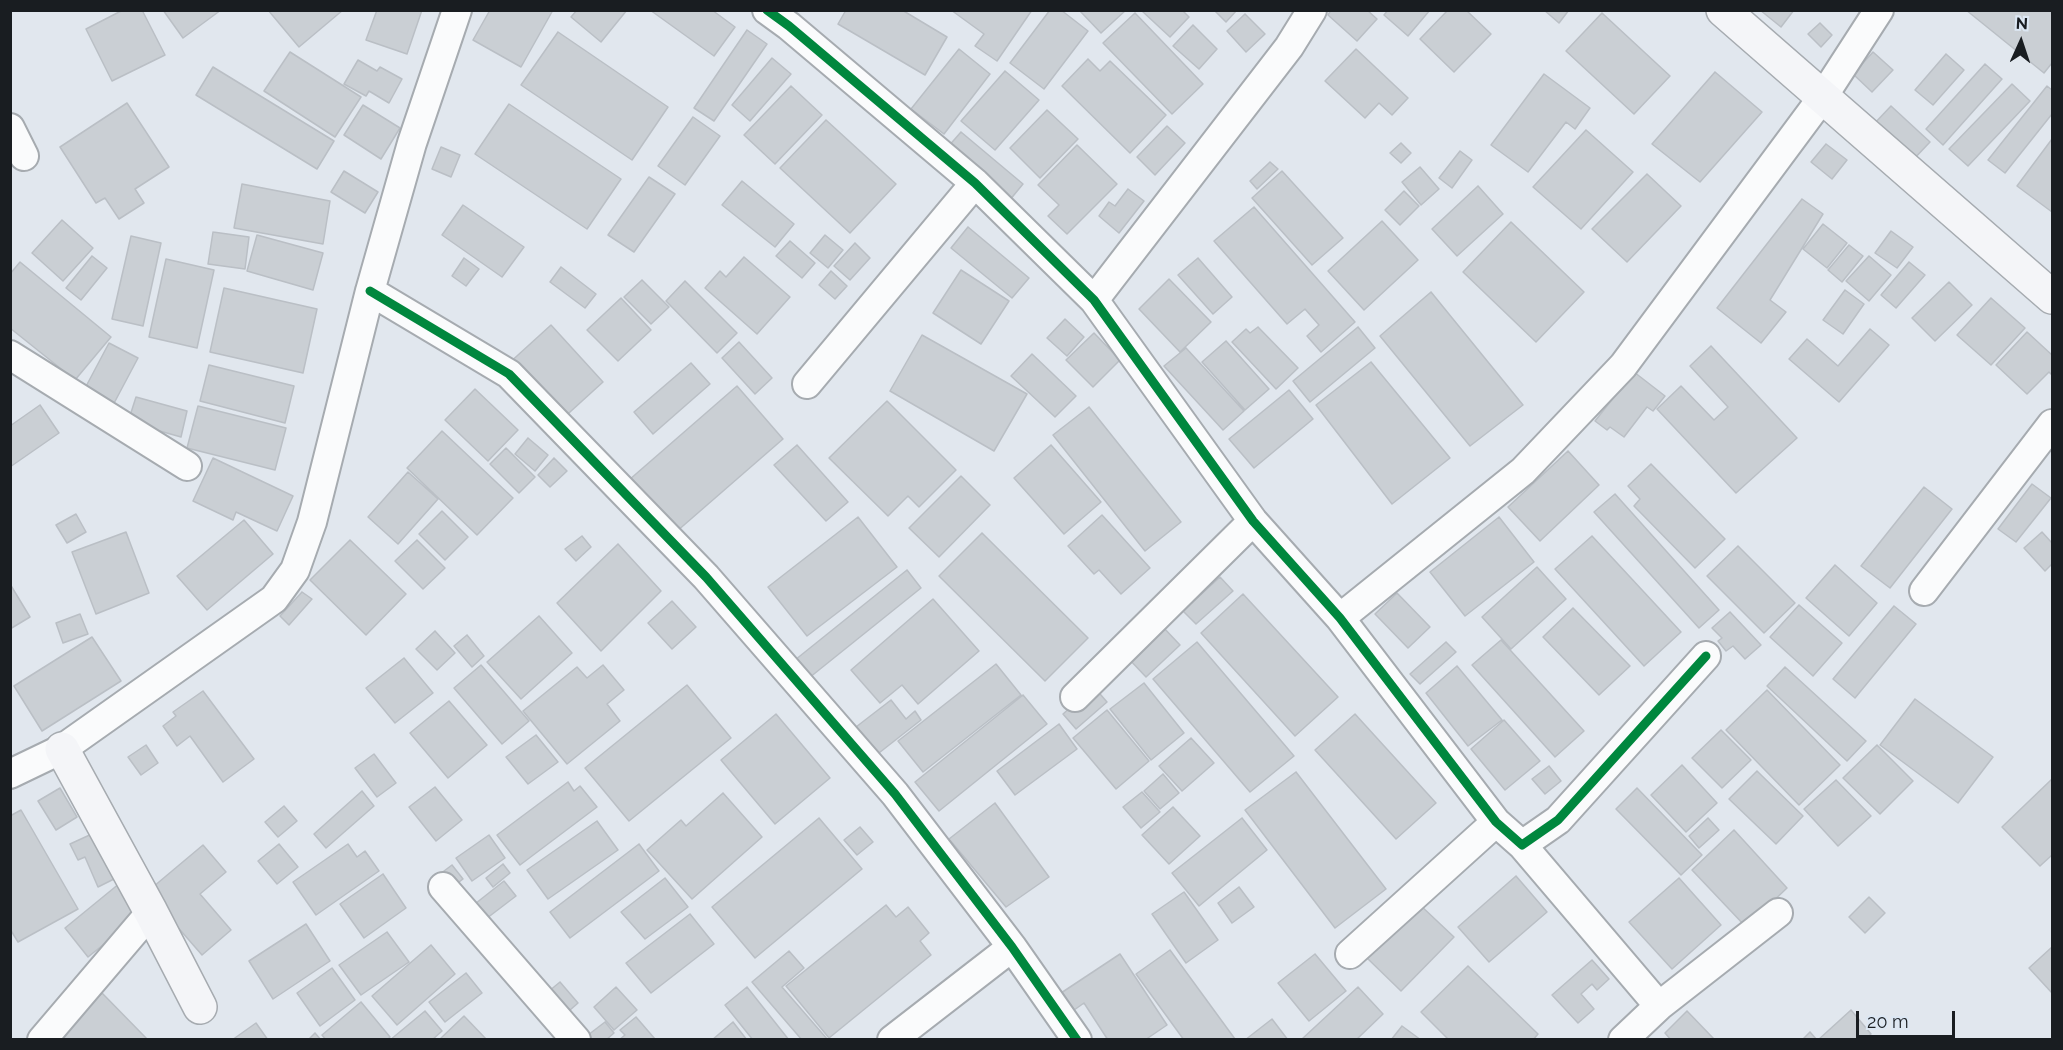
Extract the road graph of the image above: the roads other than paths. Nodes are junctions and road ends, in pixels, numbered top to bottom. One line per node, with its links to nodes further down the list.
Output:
1 (458, 10): 10 (street)
2 (1312, 10): 12 (street)
3 (1724, 10): 6 (street)
4 (1879, 10): 6 (street)
5 (785, 16): 9 (street)
6 (1822, 98): 11 (street); 19 (street)
7 (10, 128): 8 (street)
8 (24, 156)
9 (975, 183): 12 (street); 14 (street)
10 (370, 291): 22 (street); 29 (street)
11 (2052, 297)
12 (1094, 300): 17 (street)
13 (10, 355): 16 (street)
14 (807, 384)
15 (2052, 424): 18 (street)
16 (187, 466)
17 (1253, 521): 19 (street); 21 (street)
18 (1924, 591)
19 (1340, 618): 24 (street)
20 (1706, 656): 25 (street)
21 (1075, 697)
22 (62, 749): 23 (street); 27 (street)
23 (10, 774)
24 (1496, 822): 25 (street); 30 (street)
25 (1522, 845): 31 (street)
26 (443, 887): 34 (street)
27 (151, 912): 32 (street); 33 (street)
28 (1778, 913): 31 (street)
29 (1012, 947): 35 (street); 36 (street)
30 (1350, 954)
31 (1659, 1006): 37 (street)
32 (200, 1007)
33 (42, 1040)
34 (576, 1040)
35 (892, 1040)
36 (1077, 1040)
37 (1623, 1040)

